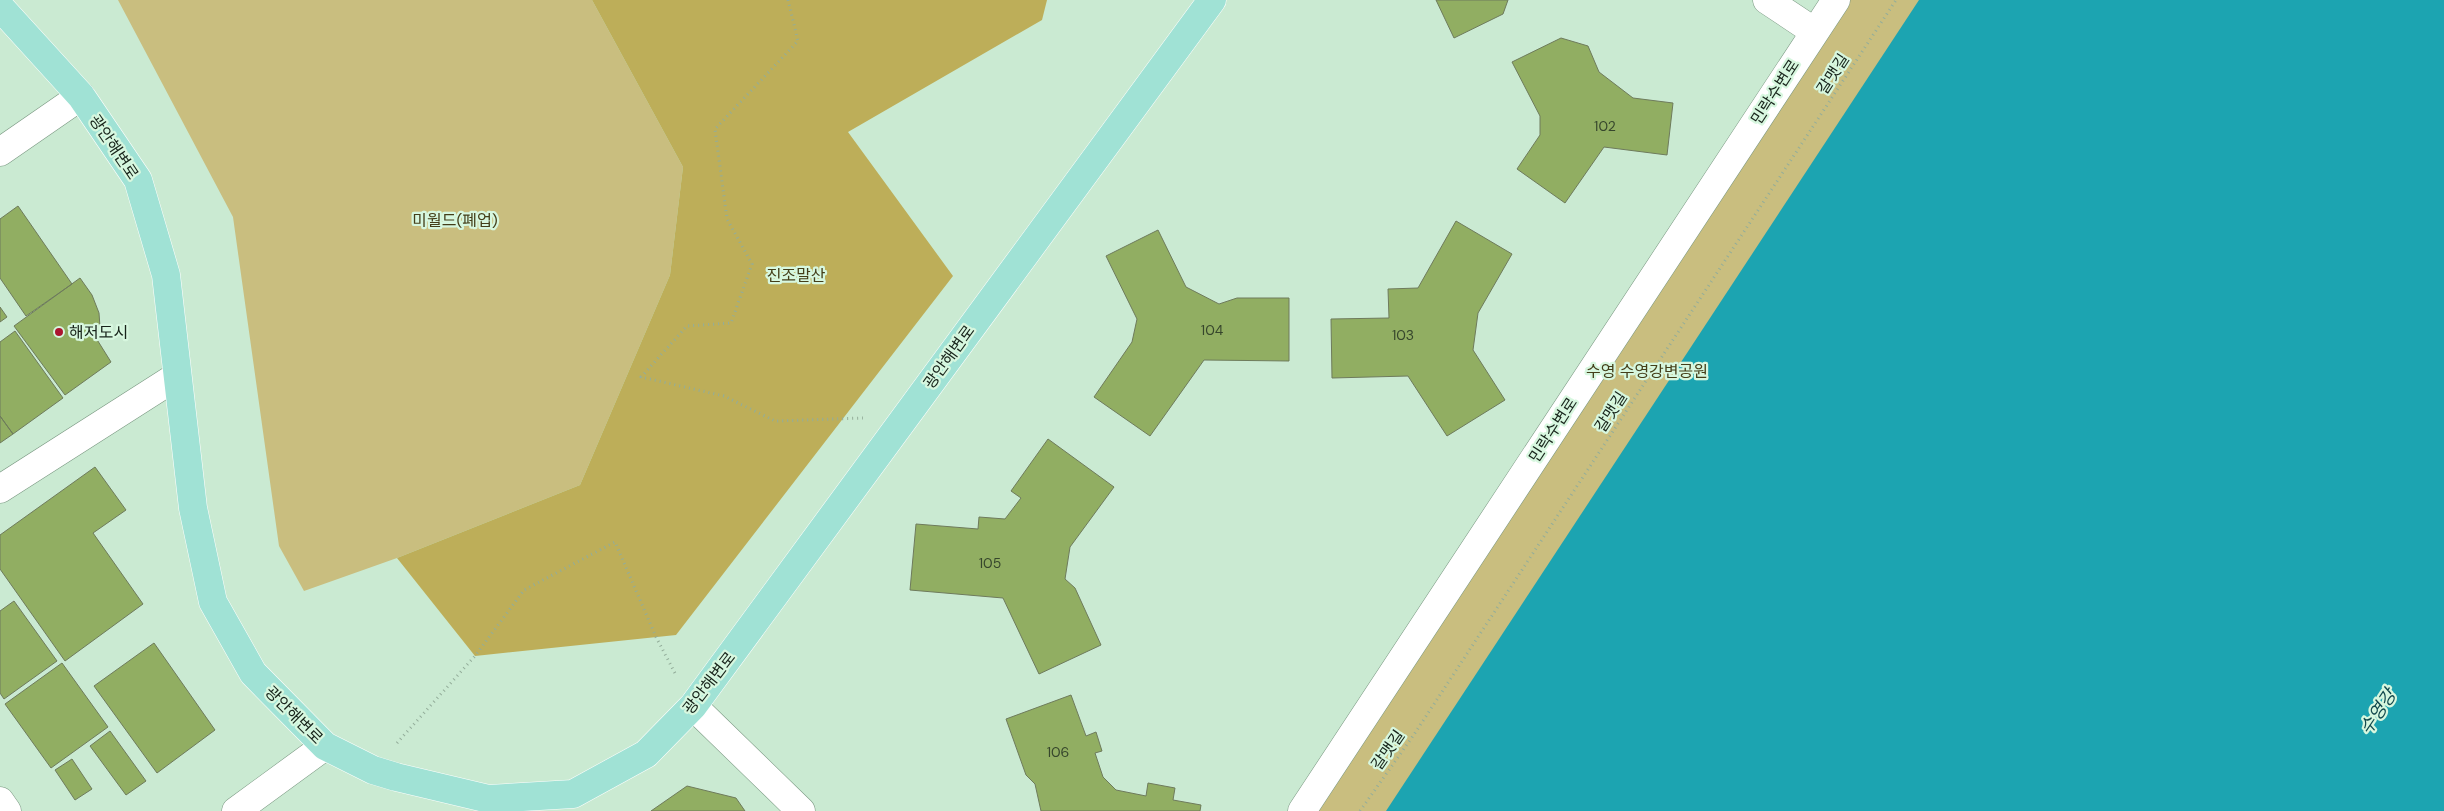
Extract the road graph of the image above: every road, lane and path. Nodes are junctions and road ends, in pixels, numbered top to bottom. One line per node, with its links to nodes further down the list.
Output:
1 (788, 0): 11 (path)
2 (1212, 0): 11 (main road, 광안해변로)
3 (1767, 0): 7 (street)
4 (1836, 0): 7 (street, 민락수변로)
5 (1896, 0): 21 (path, 갈맷길)
6 (0, 7): 8 (main road, 광안해변로)
7 (1815, 32): 20 (street, 민락수변로)
8 (80, 96): 9 (street); 10 (main road, 광안해변로)
9 (0, 152)
10 (177, 376): 12 (street); 14 (main road, 광안해변로)
11 (906, 416): 13 (main road, 광안해변로)
12 (0, 489)
13 (693, 706): 15 (main road, 광안해변로); 15 (path); 19 (street)
14 (324, 746): 15 (main road, 광안해변로); 18 (street)
15 (373, 770)
16 (0, 801): 17 (street)
17 (8, 811)
18 (236, 811)
19 (801, 811)
20 (1302, 811)
21 (1360, 811)

